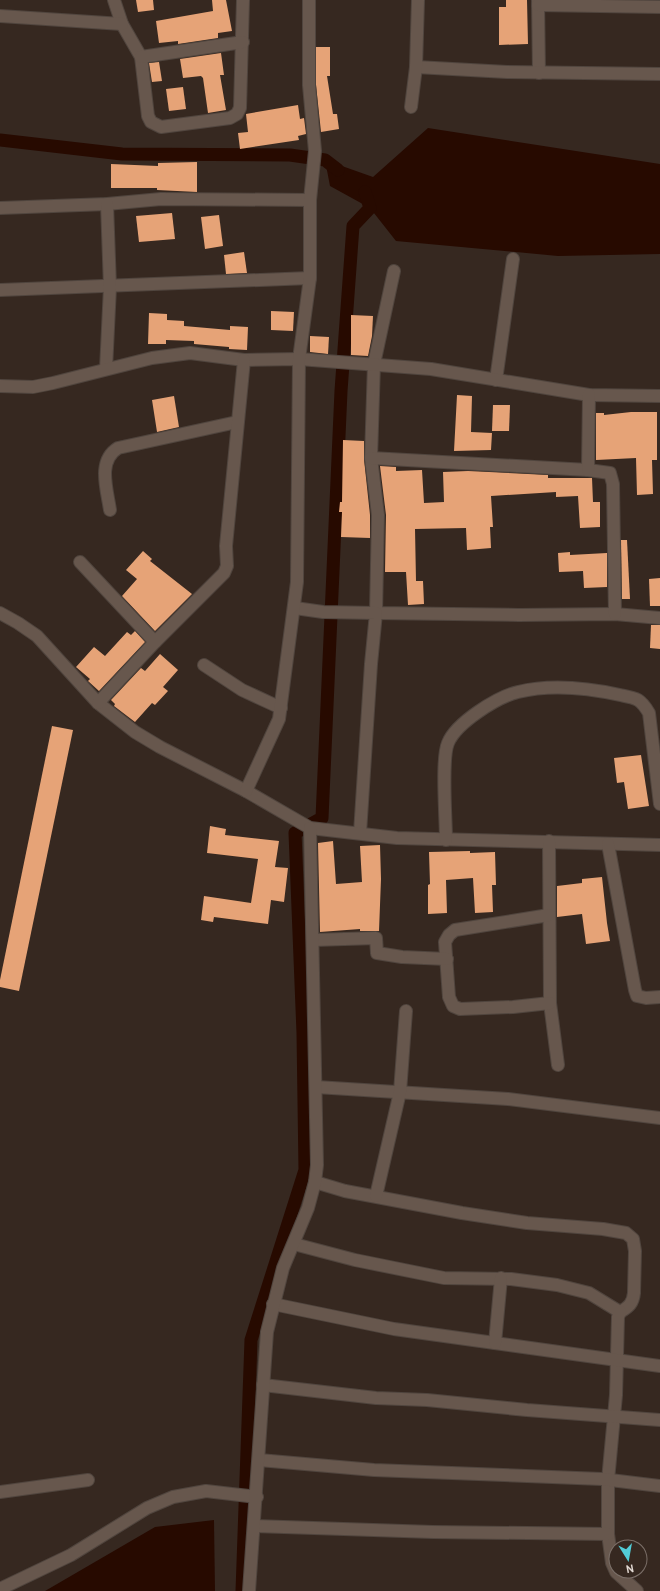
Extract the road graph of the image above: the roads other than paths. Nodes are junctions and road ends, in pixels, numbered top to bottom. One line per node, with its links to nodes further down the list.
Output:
1 (114, 0): 8 (street)
2 (243, 0): 9 (street)
3 (309, 0): 15 (street)
4 (418, 0): 11 (street)
5 (538, 2): 6 (street); 12 (street)
6 (660, 7)
7 (0, 16): 8 (street)
8 (122, 24): 10 (street)
9 (243, 42): 10 (street); 10 (street)
10 (141, 57)
11 (416, 67): 12 (street); 14 (street)
12 (539, 72): 13 (street)
13 (660, 74)
14 (411, 107)
15 (310, 200): 16 (street); 20 (street)
16 (107, 204): 17 (street); 21 (street)
17 (0, 208)
18 (513, 259): 27 (street)
19 (394, 271): 25 (street)
20 (310, 278): 21 (street); 23 (street)
21 (110, 287): 22 (street); 26 (street)
22 (0, 290)
23 (299, 359): 24 (street); 25 (street); 36 (street)
24 (244, 360): 26 (street); 31 (street)
25 (374, 364): 27 (street); 32 (street)
26 (106, 369): 28 (street)
27 (496, 380): 29 (street)
28 (0, 386)
29 (589, 395): 30 (street); 33 (street)
30 (660, 396)
31 (237, 422): 34 (street); 41 (street)
32 (371, 458): 33 (street); 38 (street)
33 (588, 470): 39 (street)
34 (110, 510)
35 (80, 562): 41 (street)
36 (294, 608): 38 (street); 44 (street)
37 (0, 613): 43 (street)
38 (376, 613): 39 (street); 48 (street)
39 (615, 614): 40 (street)
40 (660, 618)
41 (155, 642): 43 (street)
42 (204, 665): 44 (street)
43 (98, 703): 45 (street)
44 (281, 708): 45 (street)
45 (246, 792): 47 (street)
46 (660, 804): 49 (street)
47 (307, 826): 48 (street); 54 (street)
48 (360, 833): 49 (street)
49 (446, 840): 50 (street)
50 (549, 841): 51 (street); 53 (street)
51 (608, 844): 52 (street); 56 (street)
52 (660, 845)
53 (550, 915): 55 (street); 57 (street)
54 (312, 940): 55 (street); 60 (street)
55 (447, 958): 57 (street)
56 (660, 996)
57 (550, 1003): 59 (street)
58 (406, 1011): 61 (street)
59 (558, 1065)
60 (316, 1087): 61 (street); 63 (street)
61 (400, 1092): 62 (street); 64 (street)
62 (660, 1118)
63 (315, 1182): 64 (street); 65 (street)
64 (376, 1196): 68 (street)
65 (294, 1244): 66 (street); 67 (street)
66 (501, 1278): 68 (street); 69 (street)
67 (273, 1304): 69 (street); 72 (street)
68 (620, 1312): 70 (street)
69 (495, 1344): 70 (street)
70 (616, 1361): 71 (street); 73 (street)
71 (660, 1366)
72 (263, 1385): 73 (street); 75 (street)
73 (614, 1416): 74 (street); 77 (street)
74 (660, 1420)
75 (259, 1460): 77 (street); 80 (street)
76 (88, 1480): 79 (street)
77 (608, 1480): 78 (street); 82 (street)
78 (660, 1486)
79 (0, 1492)
80 (248, 1496): 81 (street); 83 (street)
81 (254, 1526): 82 (street); 84 (street)
82 (608, 1534): 85 (street)
83 (0, 1590)
84 (249, 1591)
85 (637, 1591)

